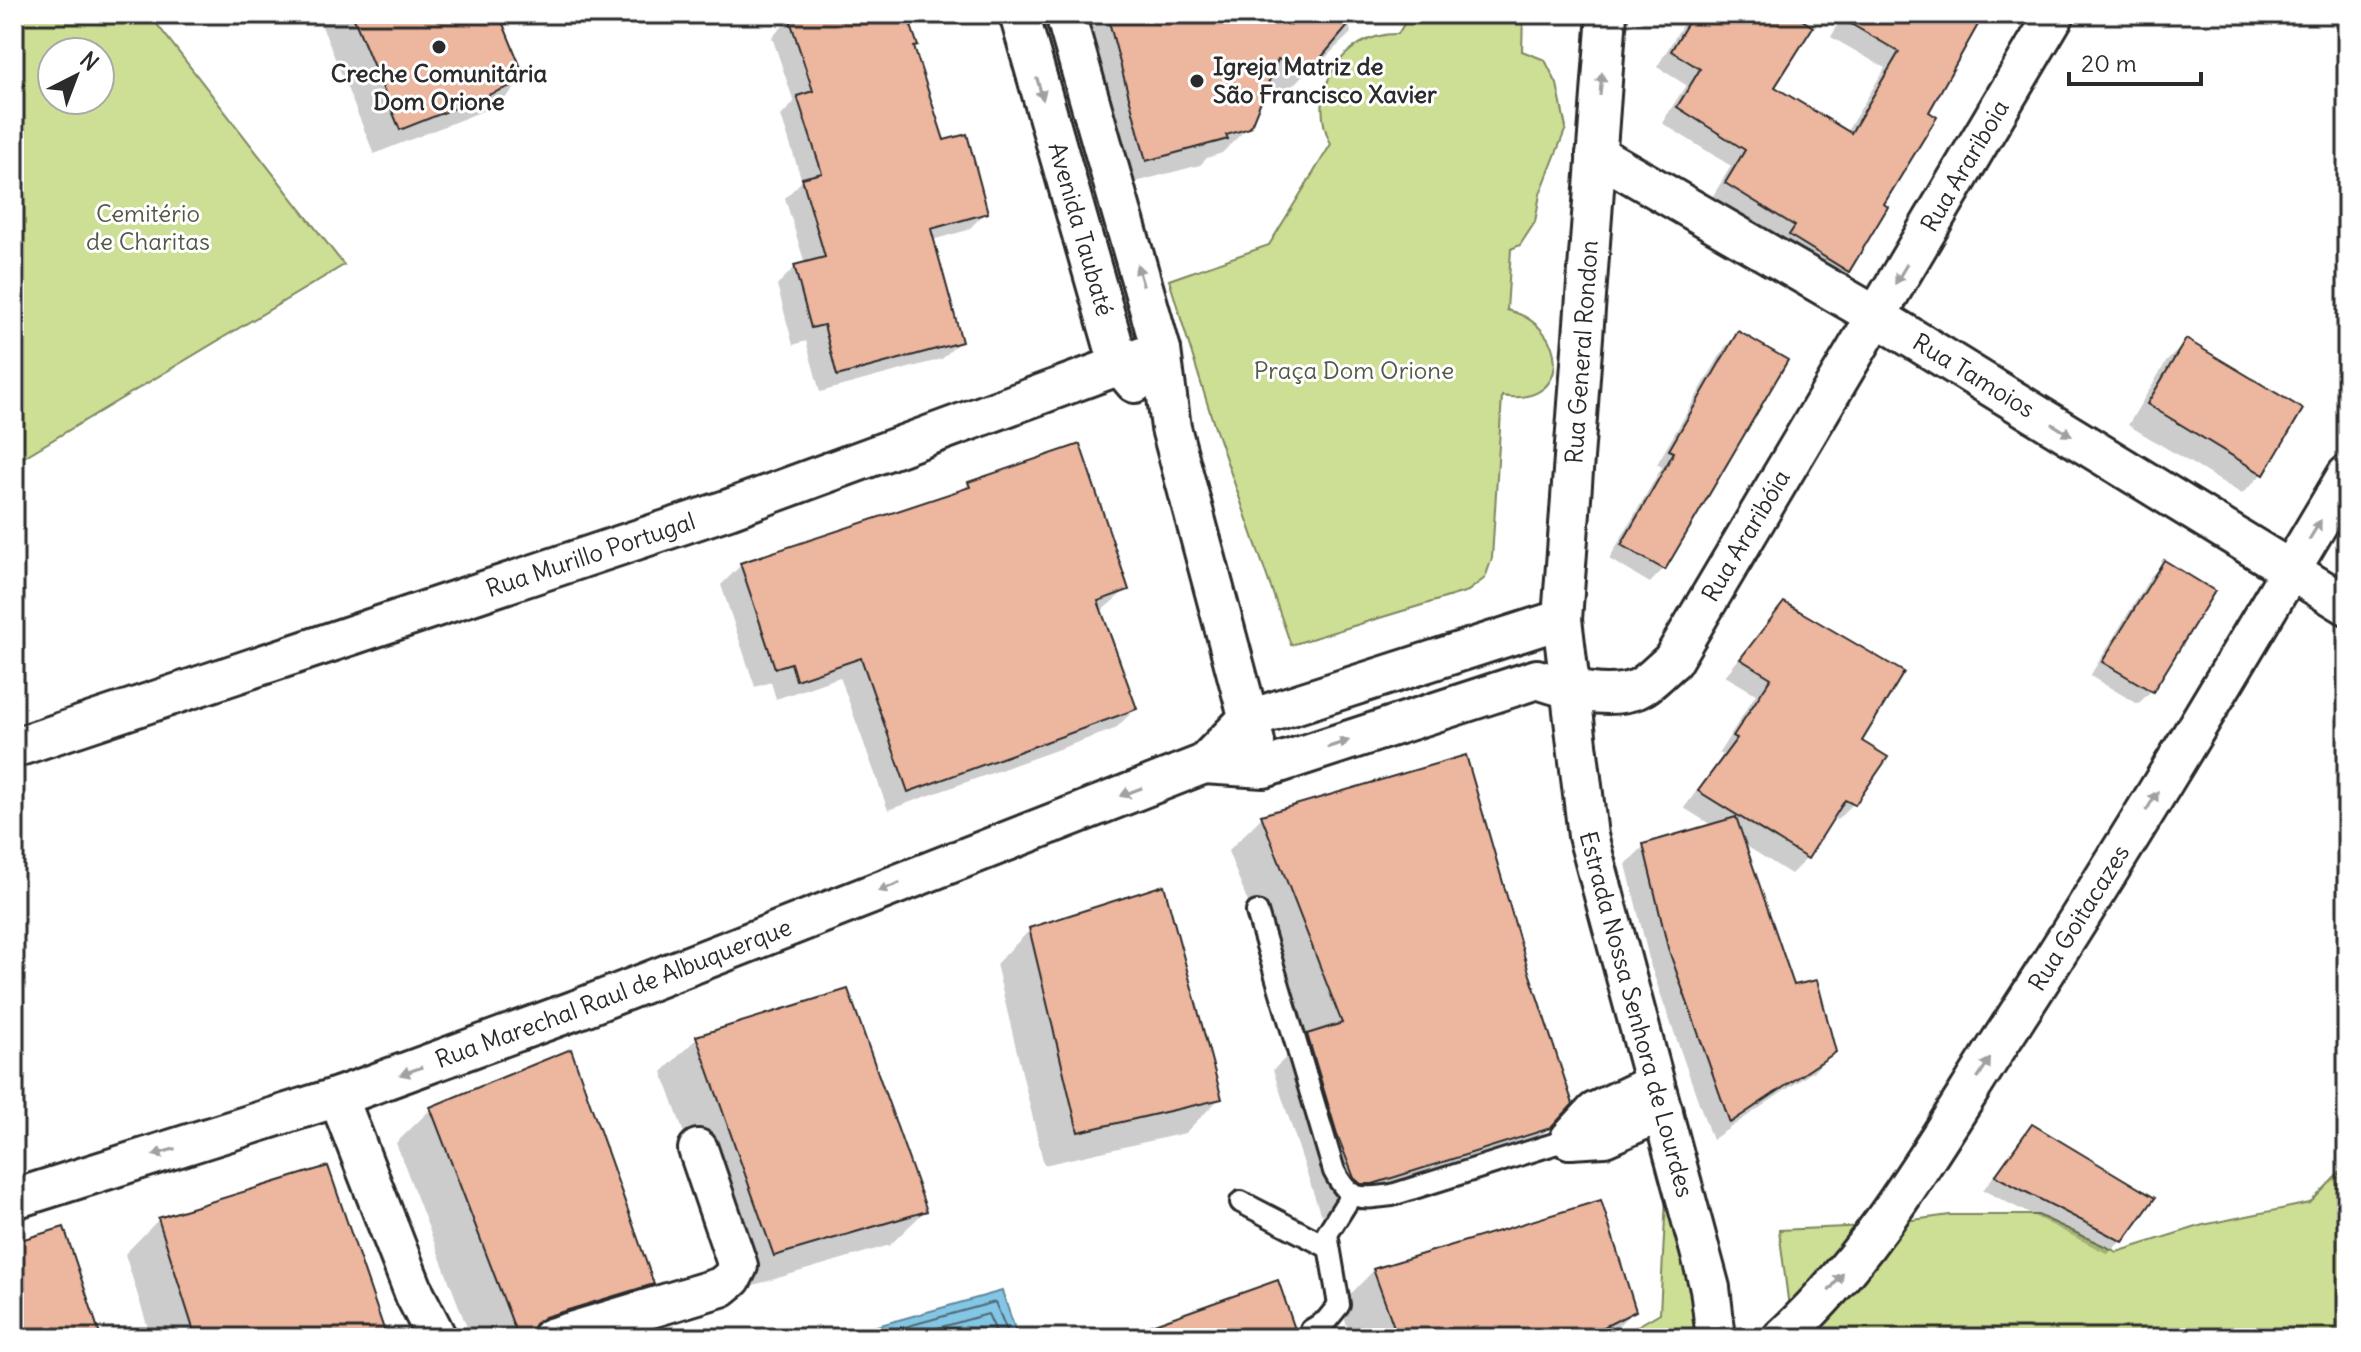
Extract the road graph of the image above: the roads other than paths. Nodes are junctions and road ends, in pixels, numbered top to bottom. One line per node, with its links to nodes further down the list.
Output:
1 (1019, 14): 8 (street, Avenida Taubaté, one-way to 8)
2 (1065, 14): 7 (street, Avenida Taubaté, one-way to 2)
3 (1607, 14): 5 (street, Rua General Rondon, one-way to 3)
4 (2055, 14): 6 (street, Rua Arariboia, one-way to 6)
5 (1596, 154): 6 (street, Rua Tamoios); 13 (street, Rua General Rondon)
6 (1876, 316): 11 (street, Rua Tamoios, one-way to 11); 14 (street, Rua Araribóia)
7 (1161, 350): 8 (street, Rua Murillo Portugal); 9 (street, Avenida Taubaté)
8 (1119, 364): 9 (street, Avenida Taubaté); 16 (street, Rua Murillo Portugal)
9 (1171, 428): 15 (street, Avenida Taubaté)
10 (2347, 475): 11 (street, Rua Goitacazes, one-way to 10)
11 (2290, 571): 12 (street, Rua Tamoios); 32 (street, Rua Goitacazes, one-way to 11)
12 (2347, 605)
13 (1562, 619): 14 (street, Rua General Rondon); 15 (street, Rua Marechal Raul de Albuquerque)
14 (1571, 690): 18 (street, Rua Marechal Raul de Albuquerque, one-way to 14); 21 (street, Estrada Nossa Senhora de Lourdes)
15 (1247, 720): 17 (street, Rua Marechal Raul de Albuquerque); 18 (street, Avenida Taubaté)
16 (14, 748)
17 (1204, 764): 18 (street, Rua Marechal Raul de Albuquerque); 20 (street, Rua Marechal Raul de Albuquerque, one-way to 20)
18 (1264, 768)
19 (1257, 912): 24 (lane)
20 (338, 1097): 25 (street, Rua Marechal Raul de Albuquerque, one-way to 25); 29 (street)
21 (1659, 1097): 22 (street); 31 (street, Estrada Nossa Senhora de Lourdes)
22 (1570, 1139): 24 (lane)
23 (698, 1149): 30 (street)
24 (1352, 1194): 27 (lane)
25 (14, 1199)
26 (1241, 1202): 27 (lane)
27 (1328, 1247): 28 (lane)
28 (1311, 1330)
29 (437, 1338)
30 (551, 1338)
31 (1716, 1338)
32 (1782, 1338)

